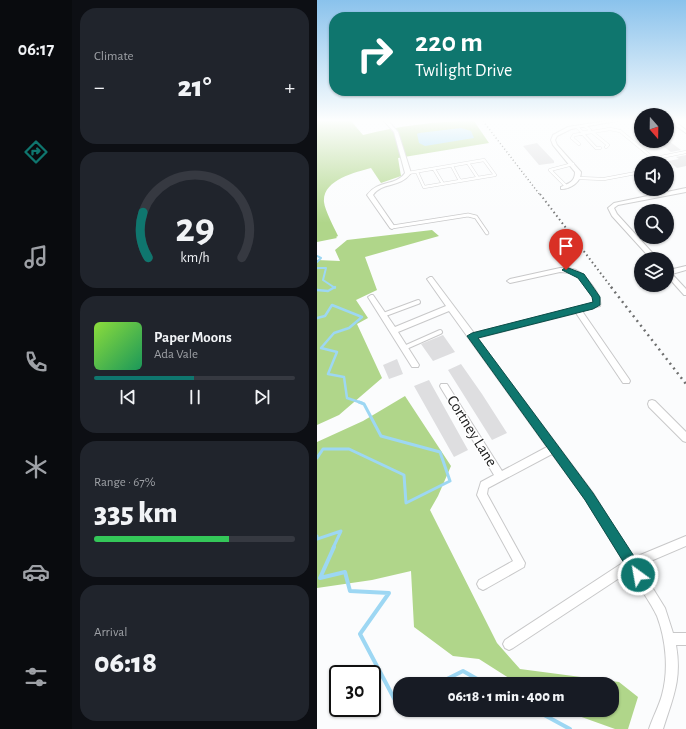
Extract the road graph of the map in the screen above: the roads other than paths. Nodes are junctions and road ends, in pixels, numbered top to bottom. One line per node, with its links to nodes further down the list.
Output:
1 (403, 155): 8 (street)
2 (564, 155): 4 (street)
3 (468, 163): 5 (lane); 10 (lane); 10 (lane)
4 (573, 164): 11 (street); 14 (lane)
5 (452, 166): 6 (lane); 12 (lane)
6 (434, 169): 7 (lane); 13 (lane)
7 (417, 172): 8 (lane); 13 (lane)
8 (408, 173): 16 (street)
9 (634, 173): 11 (lane)
10 (478, 178): 12 (lane)
11 (578, 178): 14 (street)
12 (460, 181): 13 (lane)
13 (443, 184)
14 (565, 188)
15 (686, 190): 18 (street)
16 (392, 227): 17 (lane)
17 (487, 232)
18 (648, 252)
19 (686, 268): 20 (street)
20 (674, 271)
21 (430, 279): 27 (street)
22 (674, 280): 24 (street)
23 (510, 281): 28 (street)
24 (686, 293)
25 (371, 297): 29 (street)
26 (418, 302): 29 (lane)
27 (451, 307): 30 (street); 32 (street)
28 (578, 310): 32 (street); 35 (street)
29 (383, 316): 30 (street)
30 (393, 331): 33 (street)
31 (440, 332): 33 (lane)
32 (472, 336): 39 (street)
33 (404, 348): 34 (street)
34 (415, 366)
35 (626, 381)
36 (444, 386): 40 (street, Cortney Lane)
37 (652, 404): 38 (street)
38 (686, 438)
39 (553, 448): 40 (street, Cortney Lane); 42 (street)
40 (500, 476): 43 (street, Cortney Lane)
41 (686, 541): 42 (street)
42 (631, 564): 44 (street); 46 (street)
43 (483, 584)
44 (669, 639): 45 (street); 47 (street)
45 (686, 639)
46 (509, 644)
47 (656, 729)

